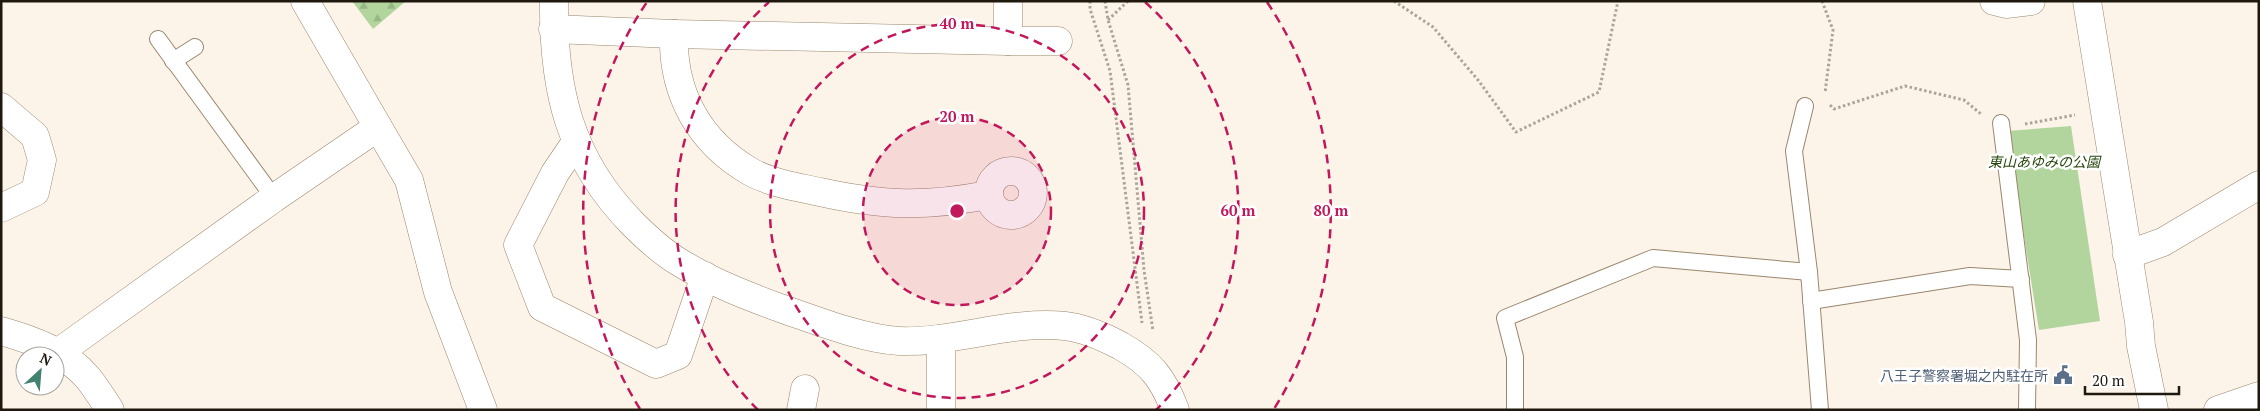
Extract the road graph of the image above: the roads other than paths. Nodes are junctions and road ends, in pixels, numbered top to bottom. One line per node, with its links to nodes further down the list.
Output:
1 (305, 1): 17 (street)
2 (554, 1): 7 (street)
3 (1008, 1): 10 (street)
4 (1994, 1): 5 (street)
5 (2031, 1)
6 (2087, 1): 23 (street)
7 (553, 30): 8 (street); 18 (street)
8 (674, 34): 10 (street); 20 (street)
9 (158, 39): 13 (lane)
10 (1008, 41): 11 (street)
11 (1058, 41)
12 (195, 46): 13 (lane)
13 (173, 61): 21 (lane)
14 (1805, 106): 24 (lane)
15 (1, 107): 22 (street)
16 (2001, 123): 26 (lane)
17 (378, 127): 21 (street); 35 (street)
18 (576, 142): 25 (street); 25 (street)
19 (2259, 184): 23 (street)
20 (988, 195)
21 (274, 198): 31 (street)
22 (1, 208)
23 (2127, 255): 41 (street)
24 (1809, 272): 27 (lane); 38 (lane)
25 (704, 276): 29 (street)
26 (2021, 280): 27 (lane); 40 (lane)
27 (1811, 301): 39 (lane)
28 (1, 332): 30 (street)
29 (941, 338): 36 (street); 37 (street)
30 (45, 346)
31 (65, 348)
32 (65, 357): 34 (street)
33 (2259, 396): 42 (street)
34 (110, 410)
35 (484, 410)
36 (941, 410)
37 (1175, 410)
38 (1515, 410)
39 (1820, 410)
40 (2027, 410)
41 (2154, 410)
42 (2218, 410)

